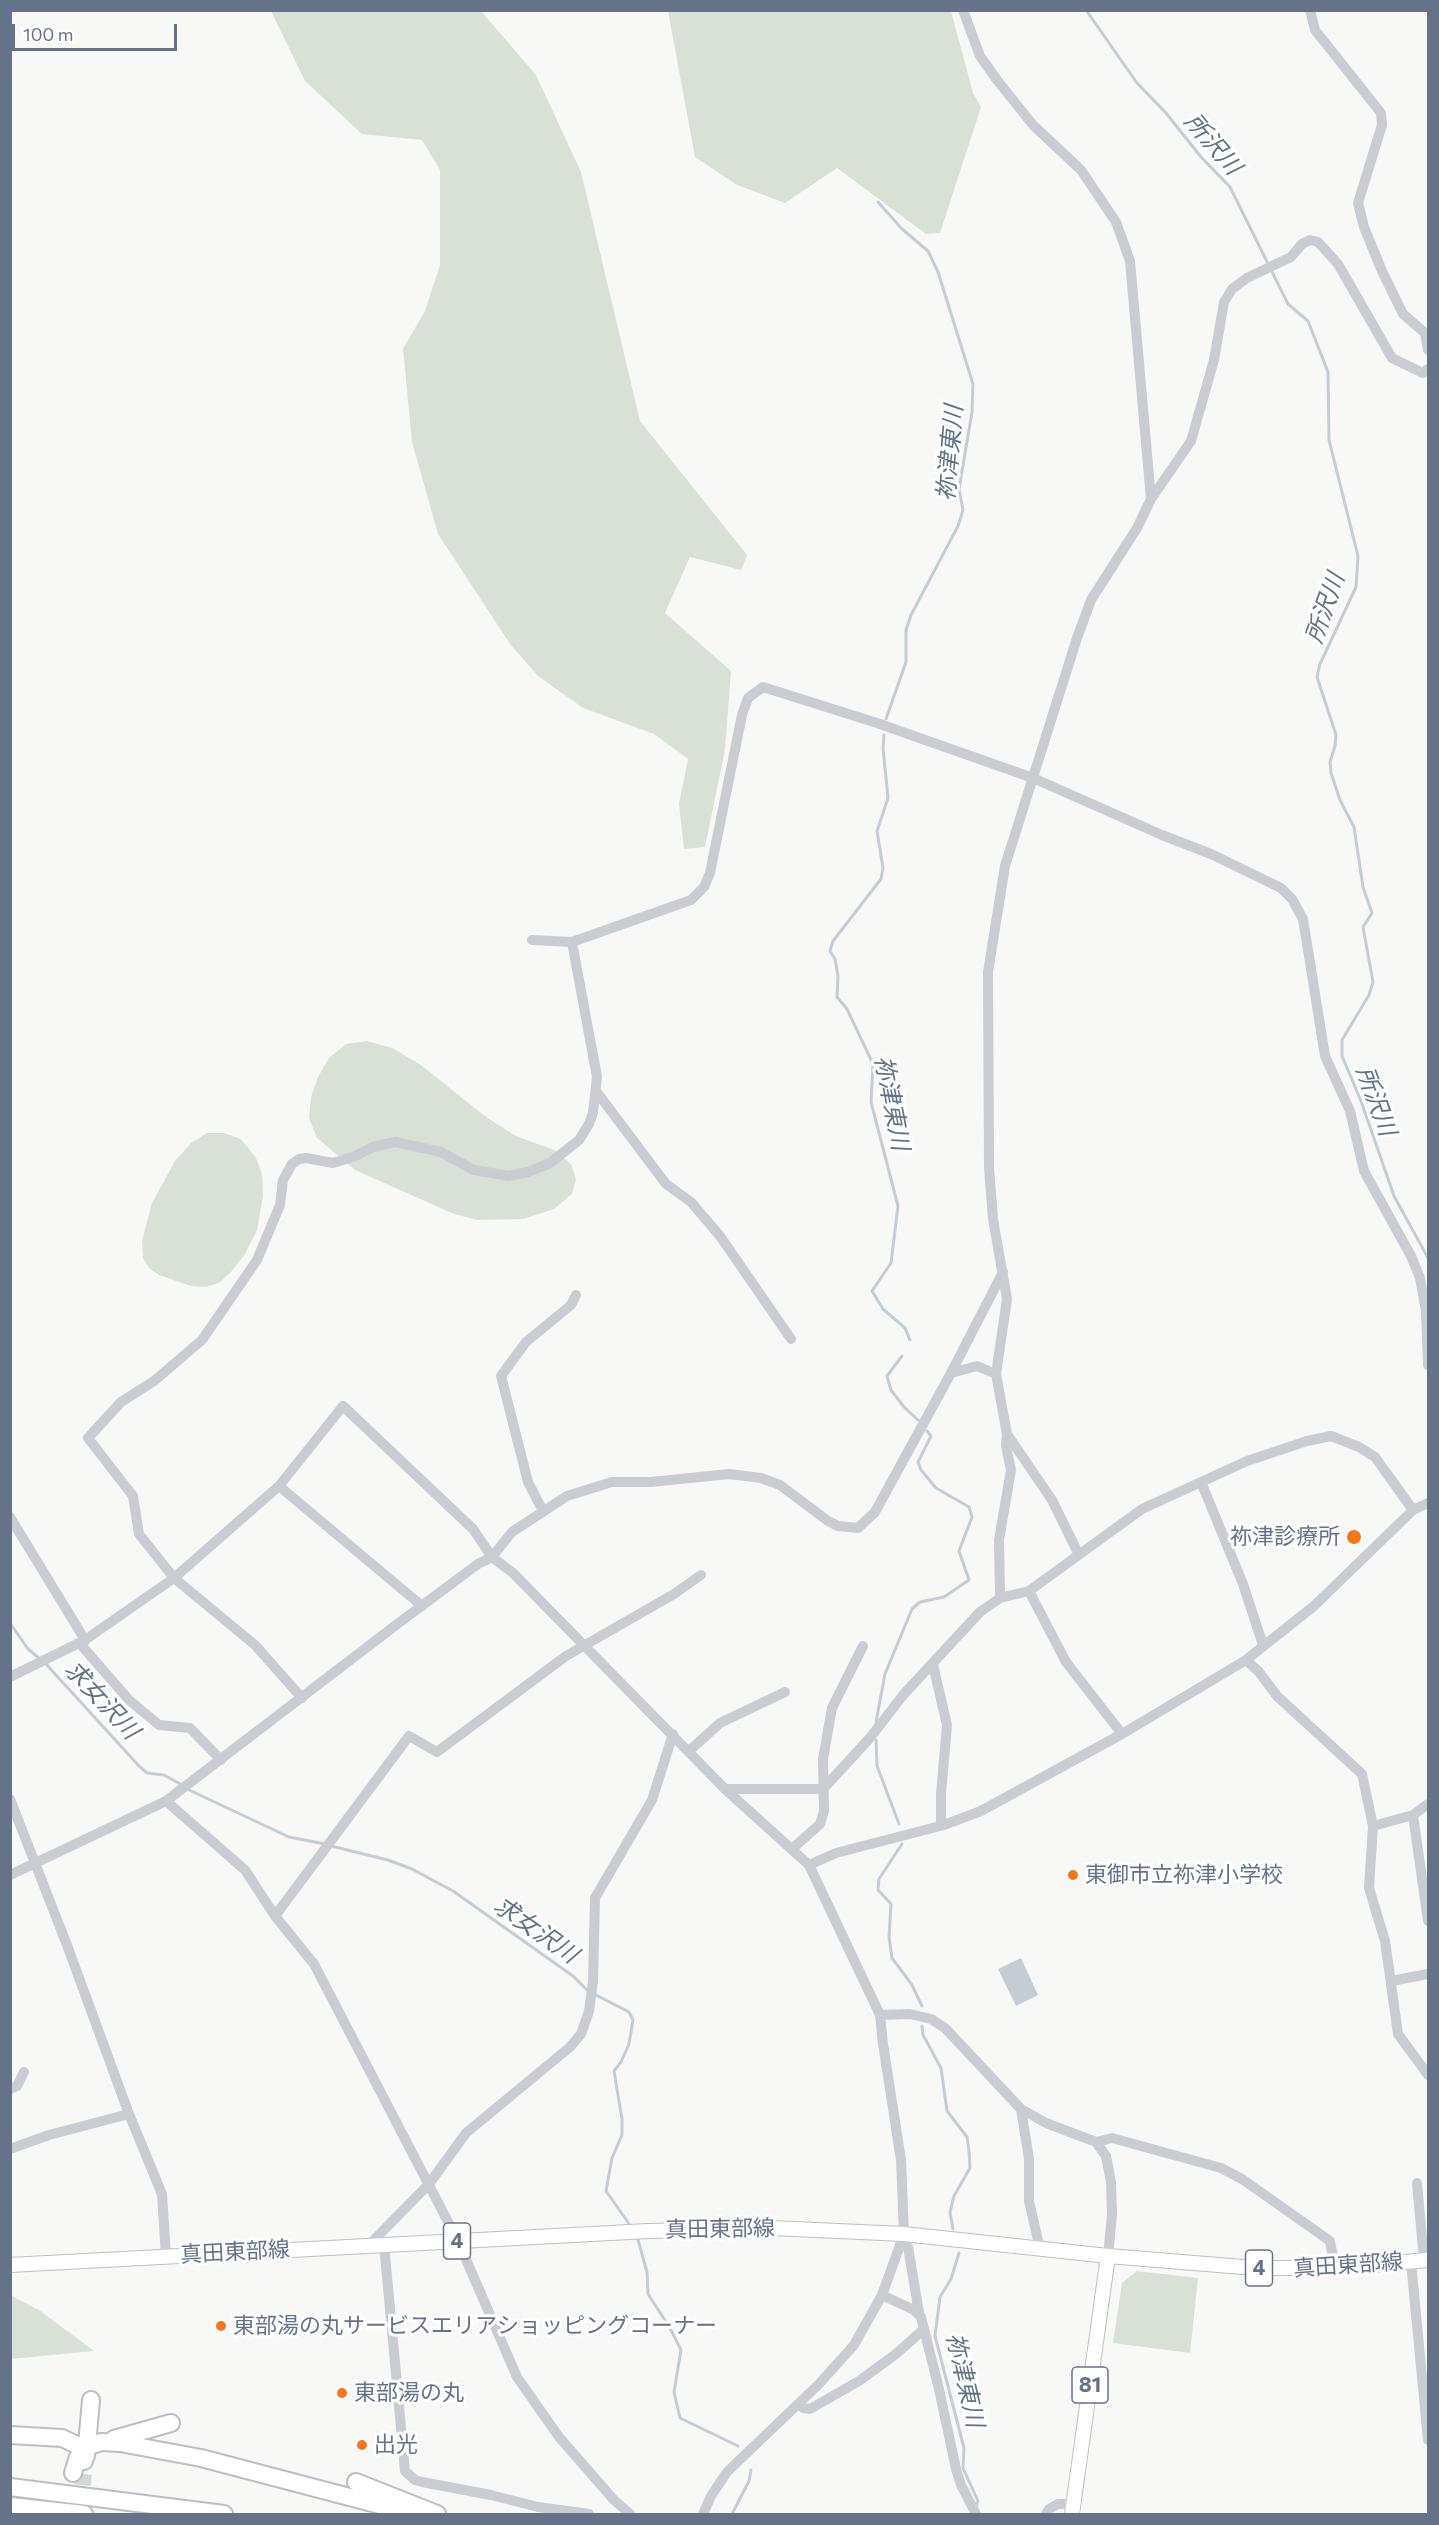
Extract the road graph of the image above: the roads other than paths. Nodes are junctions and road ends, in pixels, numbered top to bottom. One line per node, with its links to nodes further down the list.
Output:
1 (963, 10): 5 (street)
2 (1310, 10): 3 (street)
3 (1428, 350)
4 (1428, 369): 5 (street)
5 (1151, 499): 6 (street)
6 (1033, 778): 8 (street); 10 (street); 13 (street)
7 (532, 940): 8 (street)
8 (572, 942): 9 (street)
9 (596, 1090): 12 (street); 26 (street)
10 (1003, 1271): 14 (street); 15 (street)
11 (576, 1295): 21 (street)
12 (791, 1339)
13 (1428, 1365)
14 (951, 1373): 15 (street); 21 (street)
15 (996, 1374): 16 (street)
16 (1007, 1434): 23 (street); 28 (street)
17 (1201, 1482): 20 (street); 23 (street); 32 (street)
18 (279, 1486): 24 (street); 26 (street); 29 (street)
19 (1428, 1503): 20 (street)
20 (1413, 1510): 32 (street)
21 (543, 1511): 24 (street)
22 (10, 1517): 30 (street)
23 (1079, 1555): 27 (street)
24 (492, 1557): 29 (street); 31 (street)
25 (701, 1575): 31 (street)
26 (174, 1578): 30 (street); 38 (street)
27 (1029, 1591): 28 (street); 40 (street)
28 (1000, 1598): 35 (street)
29 (422, 1606): 38 (street)
30 (85, 1640): 36 (street); 42 (street)
31 (583, 1645): 39 (street); 55 (street)
32 (1263, 1645): 34 (street)
33 (863, 1646): 44 (street)
34 (1246, 1660): 40 (street); 50 (street)
35 (933, 1665): 44 (street); 49 (street)
36 (10, 1677)
37 (785, 1692): 41 (street)
38 (302, 1698): 42 (street)
39 (673, 1734): 41 (street); 68 (street)
40 (1122, 1734): 49 (street)
41 (689, 1750): 43 (street)
42 (221, 1760): 46 (street)
43 (725, 1789): 44 (street); 51 (street)
44 (824, 1789): 51 (street)
45 (10, 1799): 52 (street)
46 (166, 1801): 52 (street); 55 (street)
47 (1428, 1804): 48 (street)
48 (1413, 1815): 50 (street); 56 (street)
49 (941, 1825): 53 (street)
50 (1372, 1826): 58 (street)
51 (792, 1850): 53 (street)
52 (36, 1864): 54 (street); 64 (street)
53 (809, 1865): 59 (street)
54 (10, 1875)
55 (275, 1916): 68 (street)
56 (1428, 1920)
57 (1428, 1974): 58 (street)
58 (1390, 1981): 61 (street)
59 (880, 2015): 63 (street); 69 (street)
60 (24, 2072): 62 (street)
61 (1428, 2075)
62 (10, 2089)
63 (1021, 2109): 65 (street); 73 (street)
64 (129, 2114): 66 (street); 74 (street)
65 (1096, 2142): 75 (street); 78 (street)
66 (10, 2149)
67 (1417, 2183): 76 (street)
68 (429, 2184): 70 (street); 72 (street)
69 (906, 2240): 70 (main road, 真田東部線 / 4); 73 (main road, 真田東部線 / 4); 79 (street); 80 (street)
70 (458, 2241): 71 (main road, 真田東部線 / 4); 98 (street)
71 (384, 2244): 72 (main road, 真田東部線 / 4); 97 (street)
72 (369, 2245): 74 (main road, 真田東部線 / 4)
73 (1040, 2249): 75 (main road, 真田東部線 / 4)
74 (166, 2256): 77 (main road, 真田東部線 / 4)
75 (1108, 2256): 78 (main road, 真田東部線 / 4); 91 (main road, 81)
76 (1421, 2261): 78 (main road, 真田東部線 / 4); 86 (street)
77 (10, 2265)
78 (1335, 2268)
79 (882, 2295): 80 (street); 83 (street)
80 (919, 2313): 81 (street)
81 (924, 2329): 83 (street); 92 (street)
82 (91, 2400): 87 (highway)
83 (799, 2403): 99 (street)
84 (171, 2422): 87 (highway)
85 (10, 2435): 87 (highway)
86 (1428, 2440)
87 (85, 2459): 95 (highway)
88 (356, 2482): 96 (highway)
89 (10, 2487): 94 (highway)
90 (10, 2506): 93 (highway)
91 (1072, 2509): 100 (street)
92 (974, 2510)
93 (84, 2514)
94 (224, 2514)
95 (414, 2514)
96 (437, 2514)
97 (589, 2514)
98 (630, 2514)
99 (704, 2514)
100 (1046, 2514)

